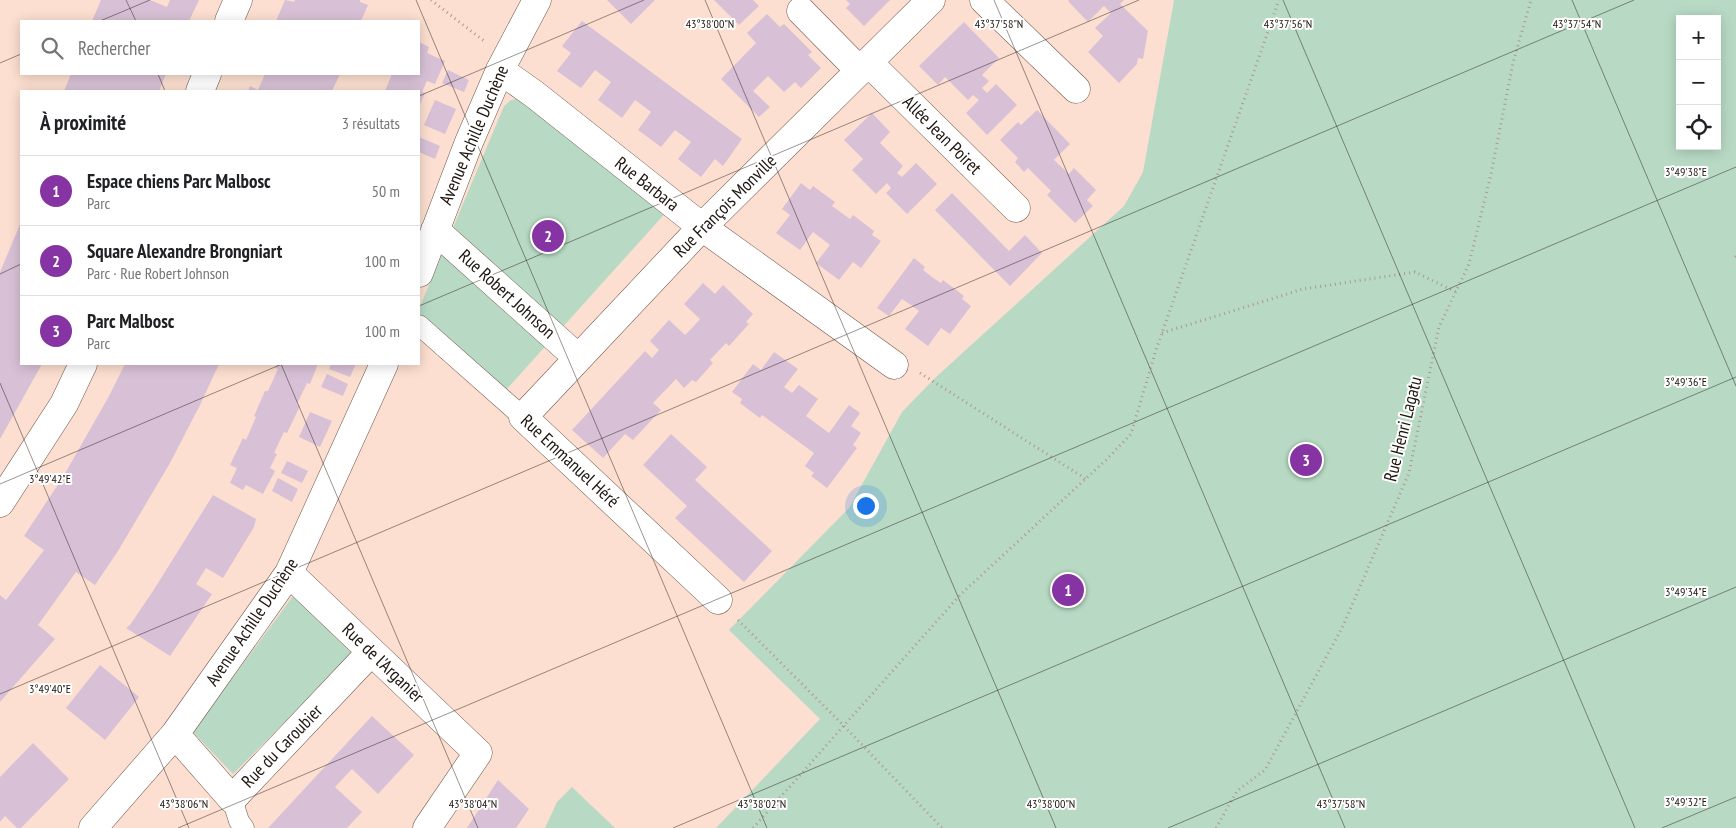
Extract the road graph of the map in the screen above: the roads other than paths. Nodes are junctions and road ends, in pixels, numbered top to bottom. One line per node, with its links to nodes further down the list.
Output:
1 (238, 0): 6 (street)
2 (537, 0): 7 (street, Avenue Achille Duchène)
3 (931, 0): 8 (street, Rue François Monville)
4 (984, 0): 10 (street)
5 (801, 11): 8 (street, Allée Jean Poiret)
6 (229, 20)
7 (506, 60): 13 (street, Rue Barbara); 14 (street, Avenue Achille Duchène)
8 (864, 66): 12 (street, Allée Jean Poiret); 13 (street, Rue François Monville)
9 (207, 75): 11 (street)
10 (1076, 89)
11 (200, 90)
12 (1016, 208)
13 (702, 227): 17 (street, Rue François Monville); 20 (street, Rue Barbara)
14 (435, 230): 15 (street, Avenue Achille Duchène); 17 (street, Rue Robert Johnson)
15 (420, 270)
16 (420, 326): 21 (street, Rue Emmanuel Héré)
17 (578, 358): 21 (street, Rue François Monville)
18 (82, 365): 22 (street)
19 (384, 365): 23 (street, Avenue Achille Duchène)
20 (894, 365)
21 (523, 417): 24 (street, Rue Emmanuel Héré)
22 (0, 503)
23 (288, 572): 25 (street, Rue de l'Arganier); 26 (street, Avenue Achille Duchène)
24 (718, 600)
25 (371, 652): 27 (street, Rue du Caroubier); 30 (street, Rue de l'Arganier)
26 (175, 734): 27 (street, Rue du Caroubier); 28 (street, Avenue Achille Duchène)
27 (232, 799): 29 (street)
28 (93, 828)
29 (244, 828)
30 (427, 828)

